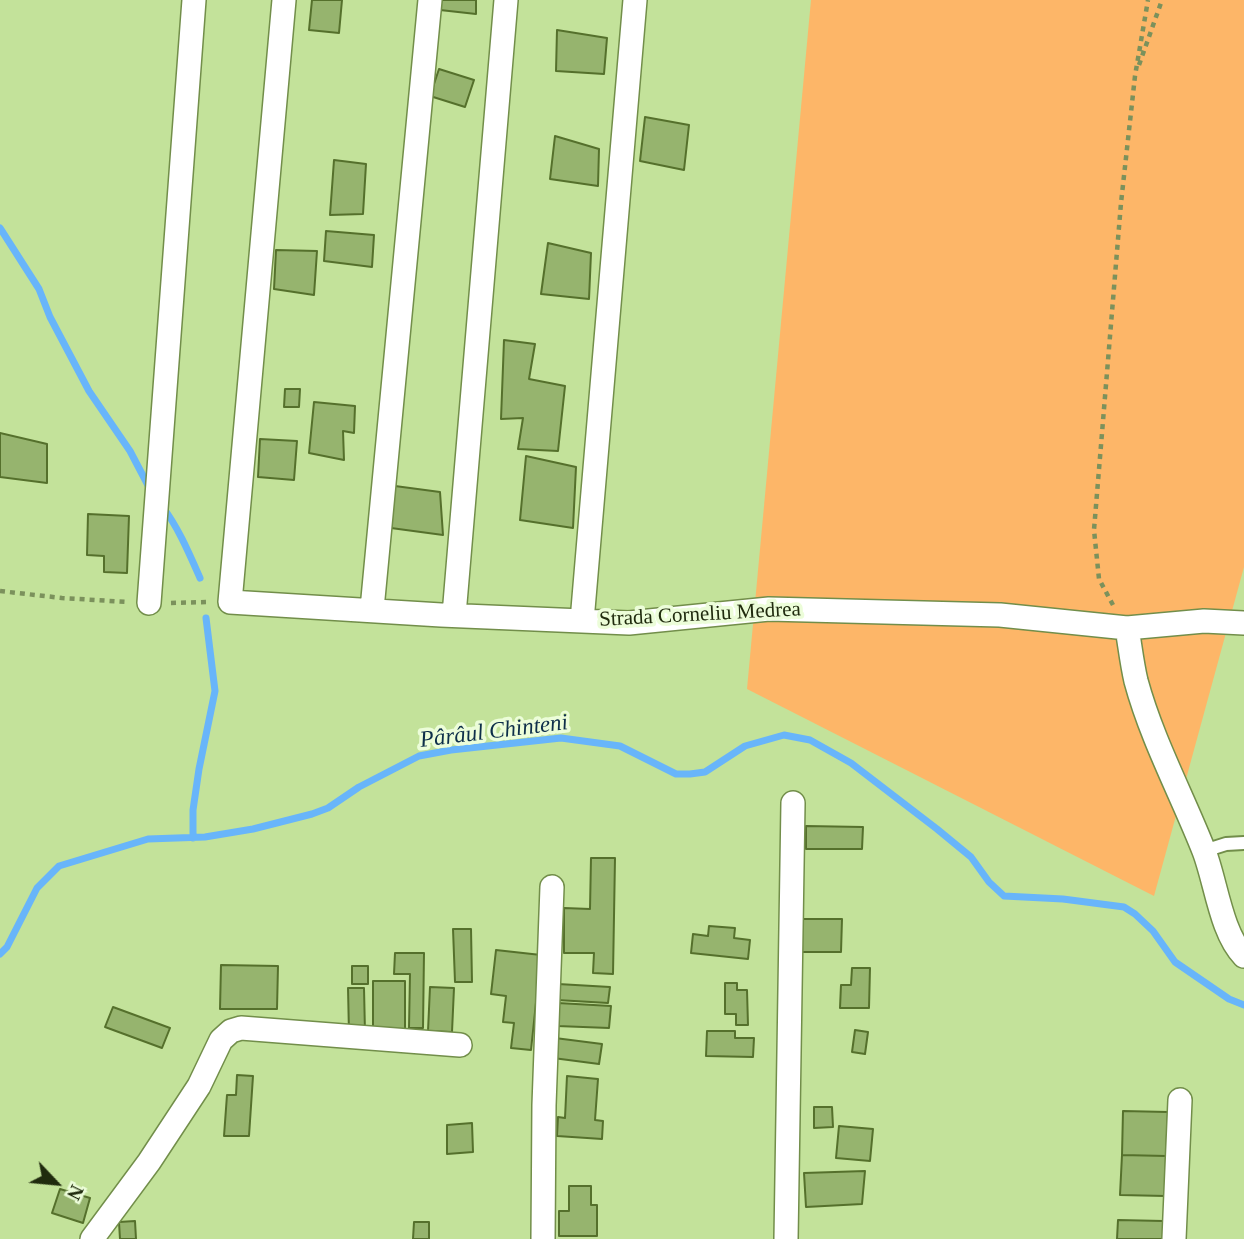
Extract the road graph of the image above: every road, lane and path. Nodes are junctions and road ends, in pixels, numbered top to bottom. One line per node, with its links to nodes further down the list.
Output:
1 (194, 0): 11 (street)
2 (284, 0): 10 (street)
3 (430, 0): 12 (street)
4 (506, 0): 13 (street)
5 (635, 0): 14 (street)
6 (1148, 0): 8 (path)
7 (1162, 0): 8 (path)
8 (1135, 76): 16 (path)
9 (0, 591): 11 (path)
10 (230, 602): 11 (path); 12 (street, Strada Corneliu Medrea)
11 (149, 603)
12 (372, 609): 13 (street, Strada Corneliu Medrea)
13 (454, 615): 14 (street, Strada Corneliu Medrea)
14 (582, 621): 16 (street, Strada Corneliu Medrea)
15 (1244, 623): 16 (street, Strada Corneliu Medrea)
16 (1127, 628): 19 (street)
17 (793, 803): 26 (street)
18 (1244, 843): 19 (lane)
19 (1204, 852): 21 (street)
20 (552, 887): 25 (street)
21 (1244, 956)
22 (460, 1045): 24 (street)
23 (1180, 1100): 27 (street)
24 (92, 1239)
25 (543, 1239)
26 (786, 1239)
27 (1174, 1239)

